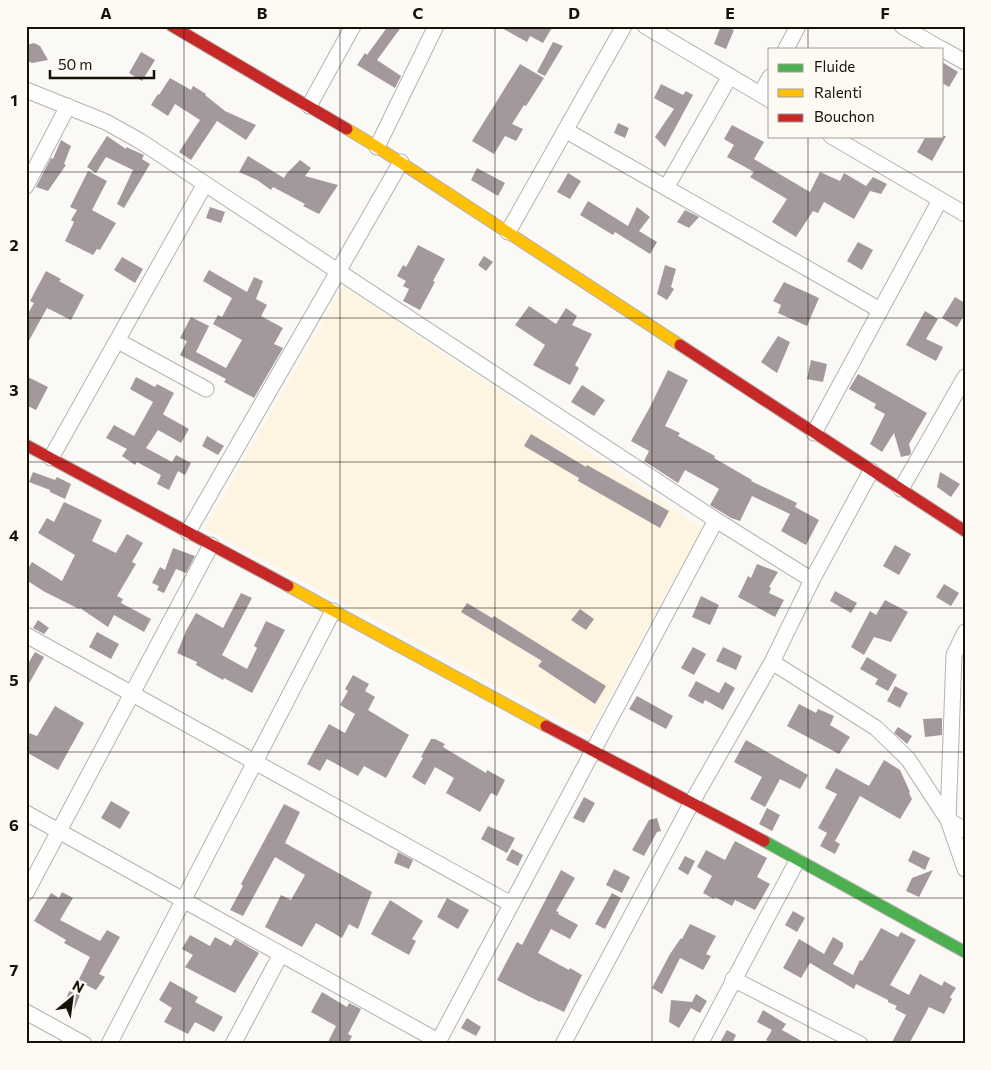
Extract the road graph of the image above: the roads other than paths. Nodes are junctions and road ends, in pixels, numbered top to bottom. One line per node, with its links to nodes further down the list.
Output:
1 (172, 26): 16 (street)
2 (353, 26): 16 (street)
3 (436, 26): 19 (street)
4 (624, 26): 17 (street)
5 (645, 26): 12 (street)
6 (798, 26): 8 (street)
7 (902, 26): 9 (street)
8 (787, 48)
9 (940, 48)
10 (944, 50): 11 (street)
11 (965, 62)
12 (730, 76): 14 (street); 23 (street)
13 (26, 90): 15 (street)
14 (765, 97)
15 (68, 106): 21 (street); 22 (street)
16 (309, 106): 19 (street)
17 (565, 130): 23 (street); 26 (street)
18 (835, 138): 24 (street)
19 (378, 147): 20 (street)
20 (401, 162): 26 (street); 27 (street)
21 (205, 184): 27 (street); 29 (street)
22 (26, 186)
23 (666, 188): 28 (street)
24 (940, 200): 25 (street); 28 (street)
25 (965, 214)
26 (508, 232): 32 (street)
27 (338, 271): 37 (street); 39 (street)
28 (880, 310): 32 (street)
29 (118, 341): 31 (street); 34 (street)
30 (965, 377): 36 (street)
31 (206, 389)
32 (814, 433): 35 (street)
33 (26, 445): 34 (street)
34 (51, 458): 39 (street)
35 (872, 471): 36 (street); 41 (street)
36 (901, 489): 38 (street)
37 (716, 520): 41 (street); 47 (street)
38 (965, 530)
39 (188, 532): 40 (street)
40 (211, 545): 42 (street); 46 (street)
41 (812, 580): 45 (street)
42 (333, 611): 47 (street); 48 (street)
43 (965, 632): 51 (street)
44 (26, 635): 46 (street)
45 (772, 662): 49 (street); 51 (street)
46 (132, 694): 48 (street); 53 (street)
47 (593, 751): 49 (street); 58 (street)
48 (255, 762): 57 (street); 58 (street)
49 (692, 802): 54 (street); 68 (street)
50 (26, 813): 53 (street)
51 (948, 820): 52 (street); 55 (street)
52 (965, 830)
53 (59, 831): 56 (street); 57 (street)
54 (797, 861): 59 (street); 61 (street)
55 (965, 870)
56 (26, 892)
57 (184, 900): 60 (street); 66 (street)
58 (511, 904): 63 (street)
59 (965, 952)
60 (281, 954): 63 (street); 67 (street)
61 (733, 979): 64 (street); 69 (street)
62 (26, 1012): 65 (street)
63 (437, 1042)
64 (856, 1043)
65 (84, 1044)
66 (109, 1044)
67 (233, 1044)
68 (563, 1044)
69 (700, 1044)

